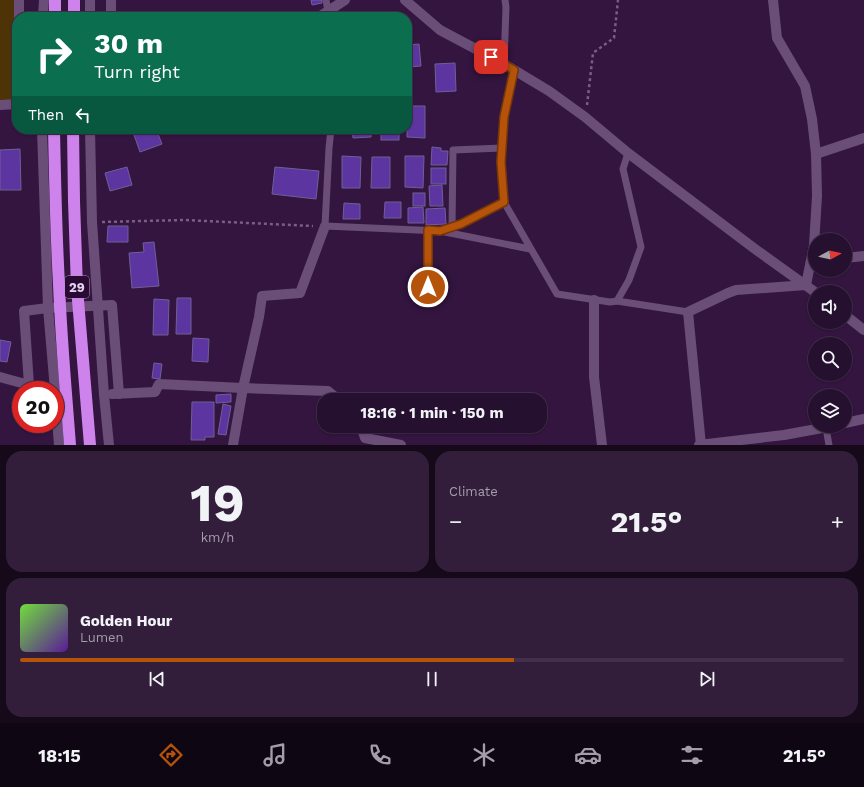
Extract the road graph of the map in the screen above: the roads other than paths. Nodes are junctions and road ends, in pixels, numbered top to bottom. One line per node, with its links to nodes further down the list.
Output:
1 (19, 0): 12 (street)
2 (44, 0): 13 (street)
3 (55, 0): 14 (highway)
4 (74, 0): 15 (highway)
5 (90, 0): 16 (street)
6 (111, 0): 17 (street)
7 (326, 0): 18 (lane)
8 (345, 0): 19 (street)
9 (405, 0): 20 (street)
10 (505, 0): 20 (lane)
11 (773, 0): 32 (street)
12 (18, 12)
13 (44, 12)
14 (54, 12)
15 (74, 12)
16 (90, 12)
17 (111, 12)
18 (329, 12)
19 (331, 12)
20 (504, 64): 21 (street)
21 (514, 70): 30 (lane); 31 (street)
22 (12, 104): 23 (street)
23 (0, 105)
24 (42, 134): 48 (street)
25 (54, 134): 65 (highway, 29, bridge)
26 (73, 134): 66 (highway, 29, bridge)
27 (90, 134): 47 (street)
28 (330, 134): 34 (lane)
29 (864, 138): 32 (street)
30 (502, 148): 33 (lane); 35 (lane)
31 (628, 153): 43 (street); 46 (lane)
32 (816, 154): 38 (street)
33 (504, 202): 35 (lane); 39 (lane)
34 (325, 226): 36 (lane); 54 (street)
35 (452, 227): 37 (lane)
36 (428, 230): 37 (lane); 44 (lane)
37 (440, 231): 39 (lane)
38 (815, 233)
39 (530, 249): 45 (lane)
40 (864, 256): 41 (street)
41 (852, 257)
42 (808, 277): 43 (street)
43 (806, 285): 49 (street)
44 (428, 287)
45 (594, 300): 46 (lane); 70 (street)
46 (617, 301): 49 (lane)
47 (98, 305): 48 (street); 56 (street); 57 (street)
48 (48, 308): 52 (street); 53 (street)
49 (688, 312): 71 (street)
50 (852, 321): 51 (street)
51 (864, 330)
52 (0, 377)
53 (54, 381)
54 (243, 388): 55 (street); 56 (street); 68 (street)
55 (330, 393)
56 (119, 394): 57 (street)
57 (104, 395): 67 (street)
58 (864, 419): 59 (street)
59 (852, 422)
60 (808, 431): 71 (street)
61 (58, 433): 64 (street)
62 (364, 433): 69 (street)
63 (829, 433): 72 (lane)
64 (59, 445)
65 (70, 445)
66 (90, 445)
67 (109, 445)
68 (233, 445)
69 (401, 445)
70 (602, 445)
71 (700, 445)
72 (829, 445)

